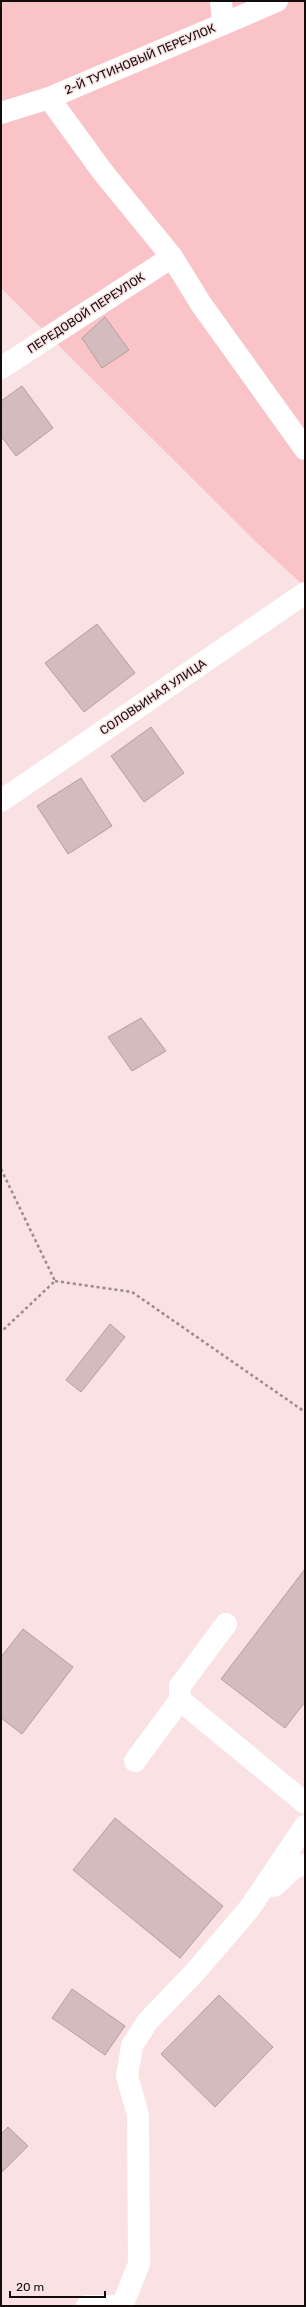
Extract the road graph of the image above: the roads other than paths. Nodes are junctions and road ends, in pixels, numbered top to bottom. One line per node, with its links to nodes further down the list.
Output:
1 (221, 1): 3 (street)
2 (278, 1): 3 (street, 2-Й ТУТИНОВЫЙ ПЕРЕУЛОК)
3 (223, 23): 4 (street, 2-Й ТУТИНОВЫЙ ПЕРЕУЛОК)
4 (49, 98): 5 (street, 2-Й ТУТИНОВЫЙ ПЕРЕУЛОК); 6 (street)
5 (1, 113)
6 (172, 257): 7 (street, ПЕРЕДОВОЙ ПЕРЕУЛОК); 8 (street)
7 (1, 368)
8 (305, 449)
9 (305, 593): 10 (street, СОЛОВЬИНАЯ УЛИЦА)
10 (1, 801)
11 (226, 1624): 12 (street)
12 (180, 1700): 13 (street); 14 (street)
13 (135, 1761)
14 (305, 1803)
15 (305, 1826): 17 (street)
16 (305, 1865): 17 (street)
17 (249, 1909): 20 (street)
18 (87, 2306): 19 (street)
19 (115, 2306)
20 (122, 2306)

